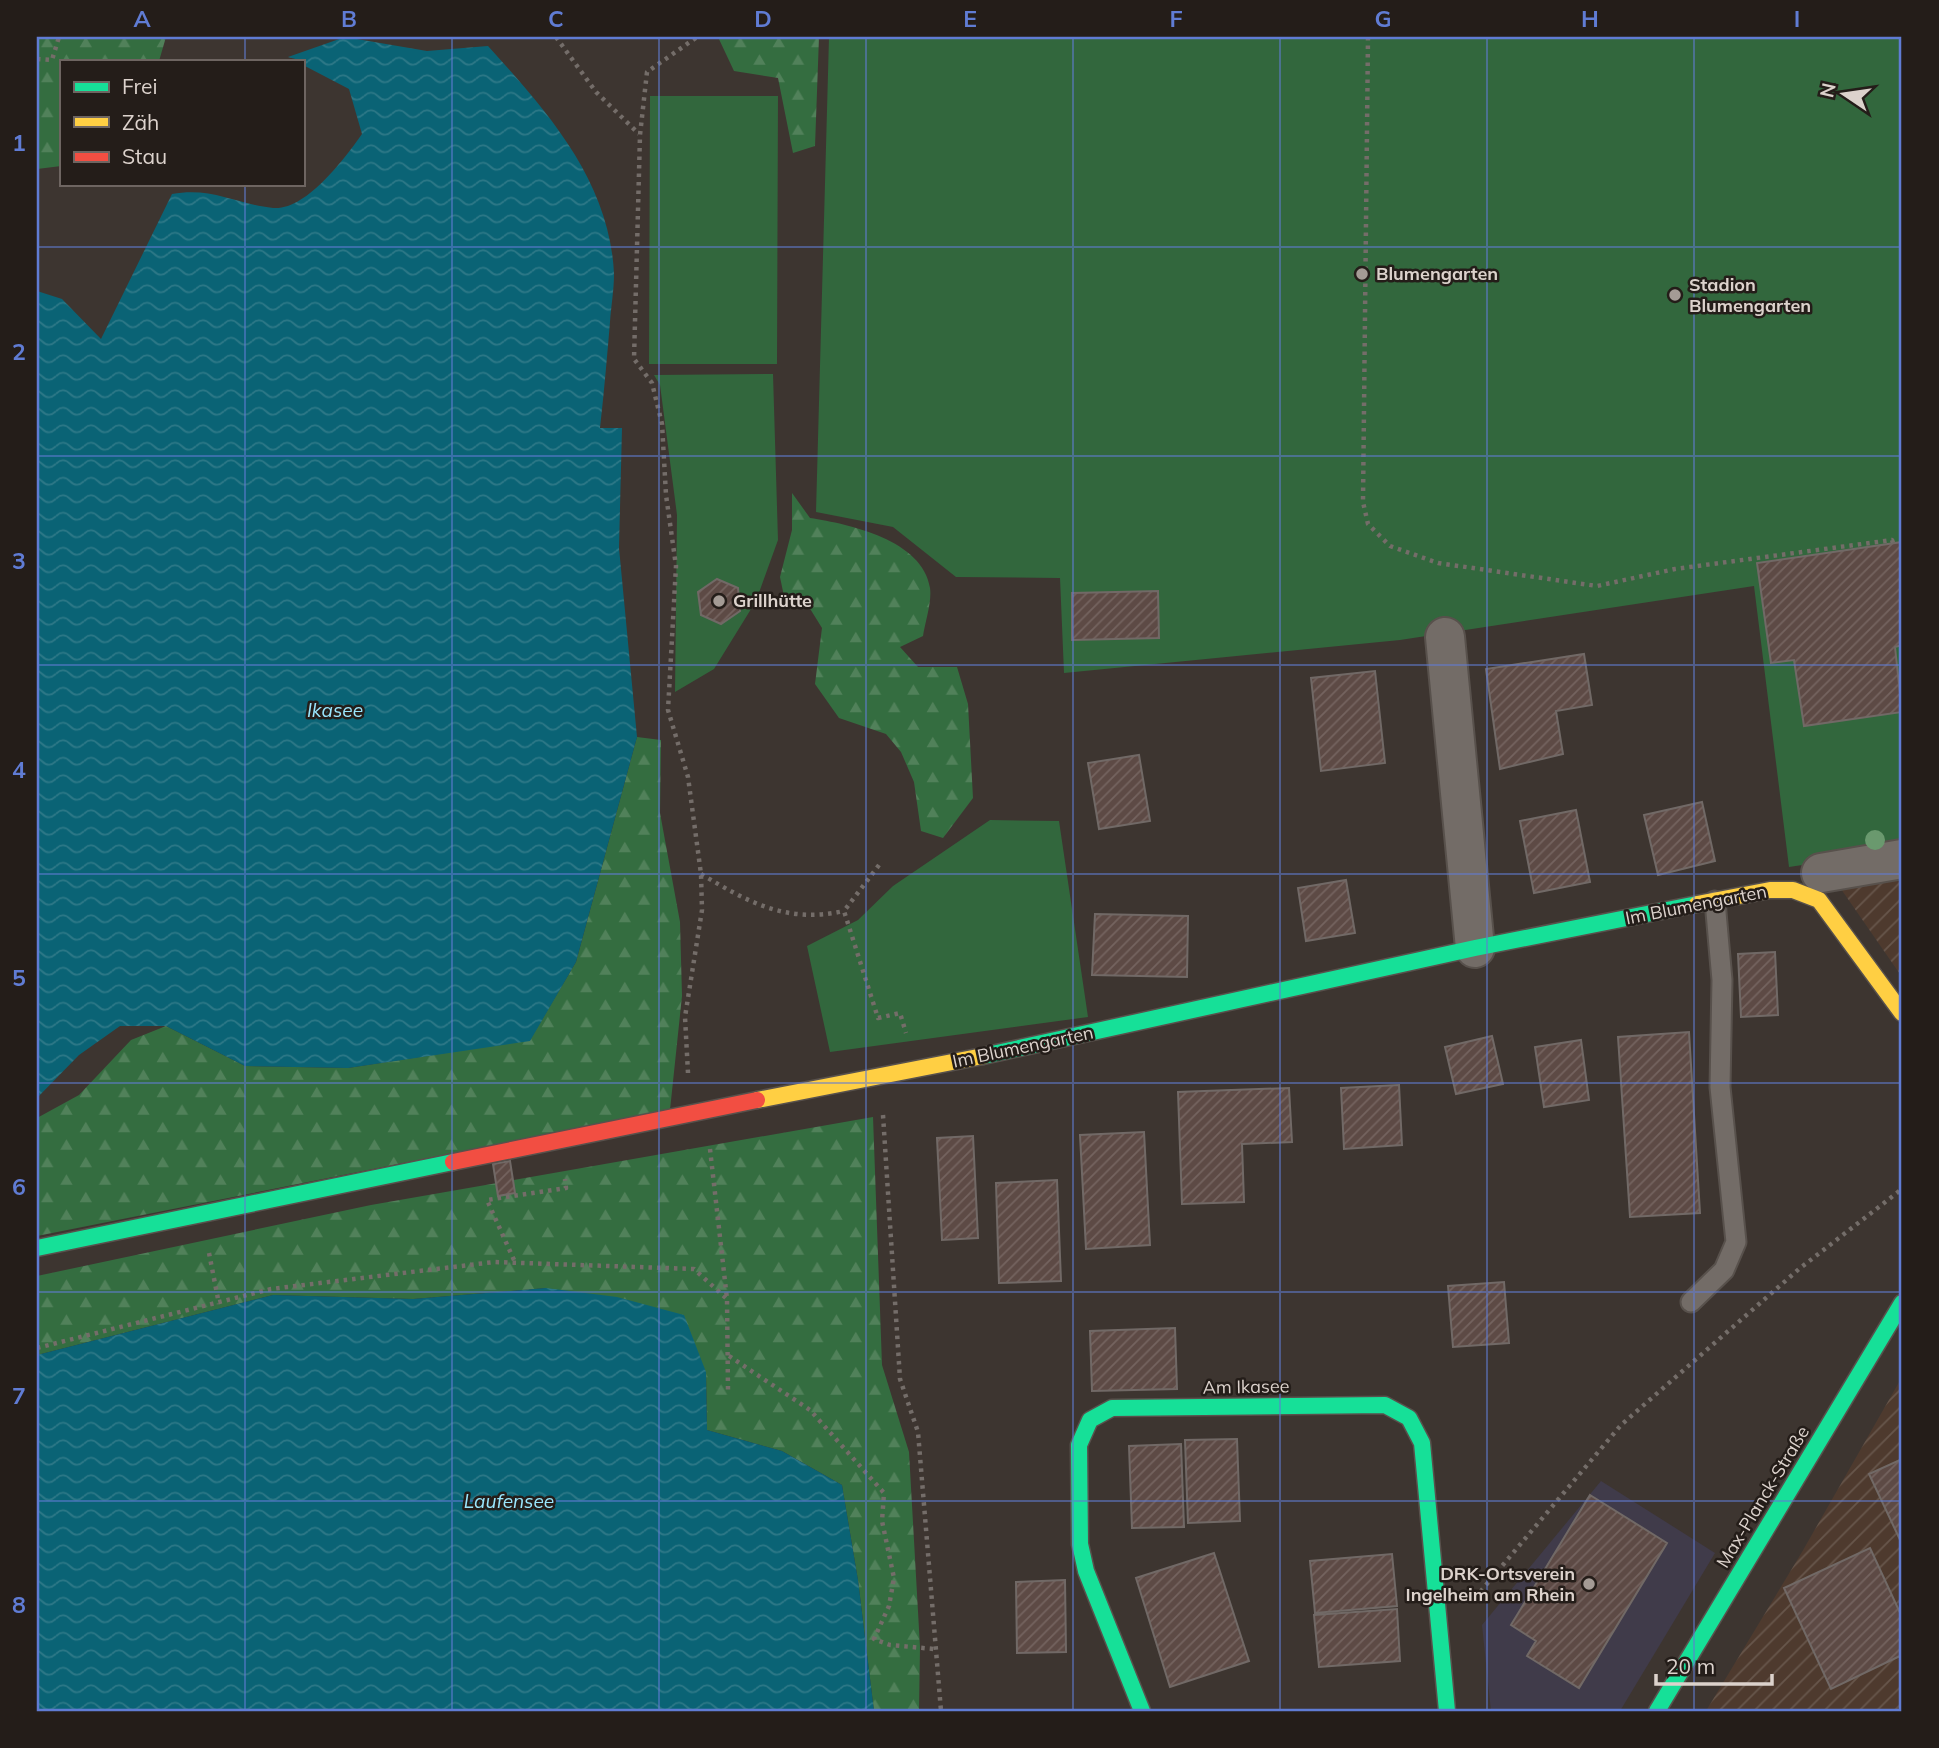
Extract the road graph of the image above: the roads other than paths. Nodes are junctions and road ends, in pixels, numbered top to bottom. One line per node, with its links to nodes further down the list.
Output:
1 (1445, 637): 5 (street)
2 (1902, 859): 3 (street)
3 (1821, 873)
4 (1715, 901): 5 (street, Im Blumengarten); 6 (street, Im Blumengarten); 8 (lane)
5 (1475, 948): 7 (street, Im Blumengarten)
6 (1902, 1013)
7 (37, 1248)
8 (1692, 1302)
9 (1902, 1303): 12 (street, Max-Planck-Straße)
10 (1142, 1711): 11 (street, Am Ikasee)
11 (1447, 1711)
12 (1657, 1711)

